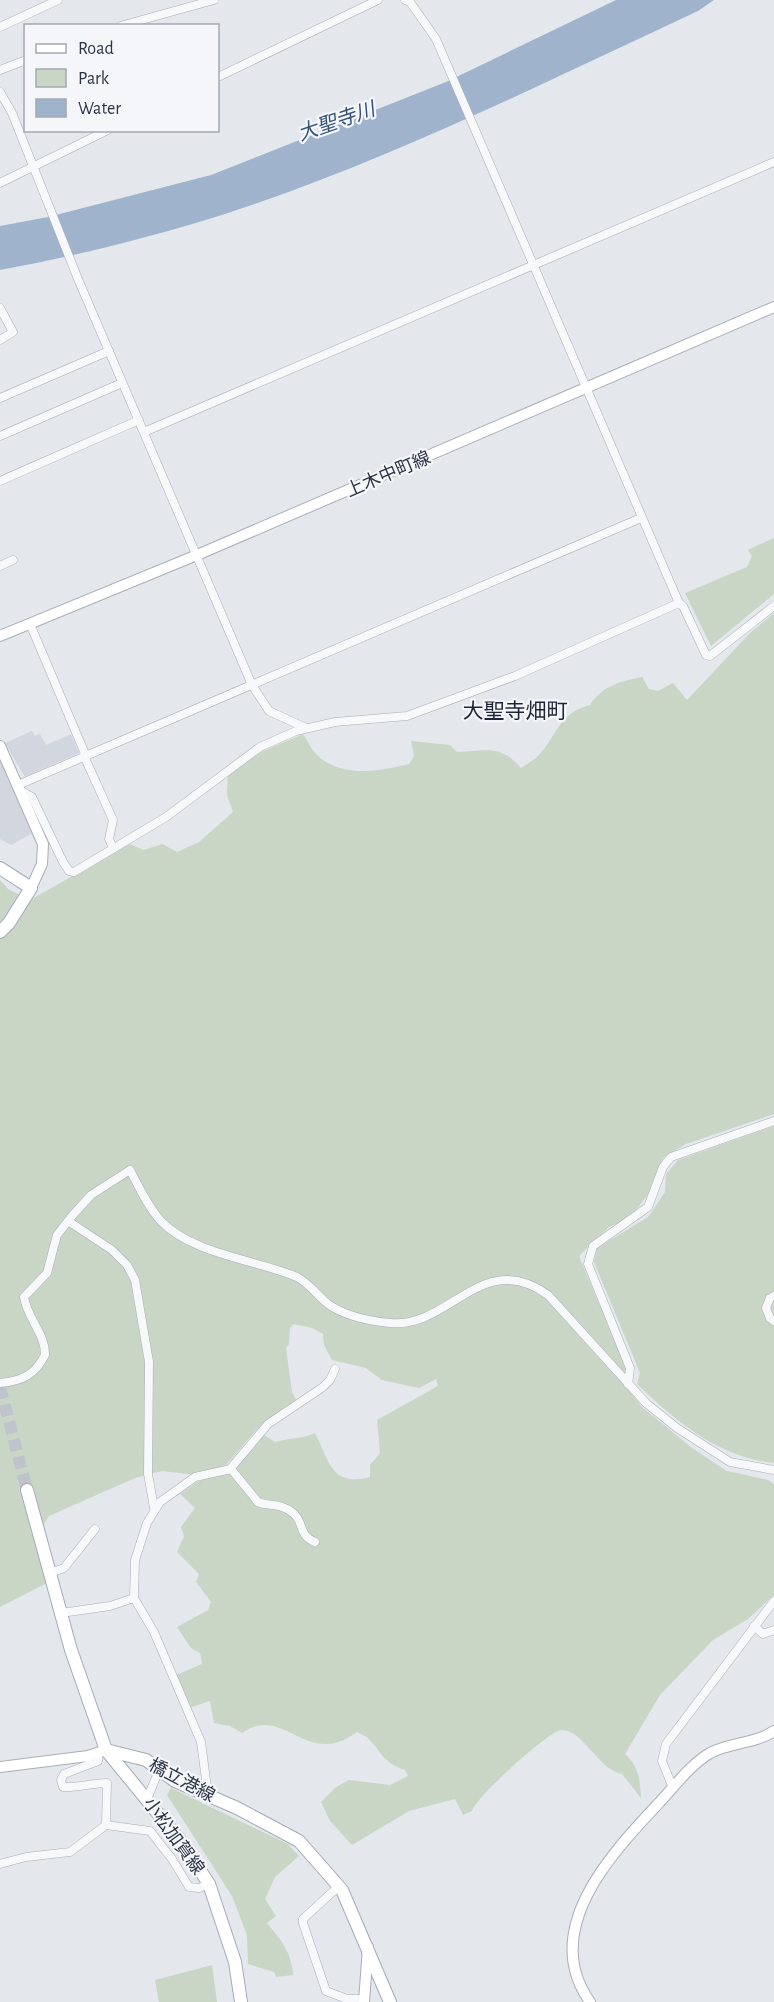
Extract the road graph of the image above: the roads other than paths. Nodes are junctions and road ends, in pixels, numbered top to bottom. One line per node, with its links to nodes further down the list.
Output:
1 (58, 0): 6 (street)
2 (214, 0): 5 (street)
3 (378, 0): 9 (street)
4 (410, 1): 15 (street)
5 (127, 24)
6 (0, 27)
7 (24, 61): 8 (street)
8 (0, 70)
9 (219, 78)
10 (0, 92): 13 (street)
11 (104, 132): 13 (street)
12 (774, 162): 15 (street)
13 (34, 166): 14 (street); 19 (street)
14 (0, 183)
15 (531, 266): 21 (street); 24 (street)
16 (774, 307): 21 (main road, 上木中町線)
17 (0, 308): 18 (street)
18 (0, 340)
19 (109, 351): 20 (street); 22 (street)
20 (122, 383): 23 (street); 25 (street)
21 (586, 389): 27 (street); 28 (main road, 上木中町線)
22 (0, 398)
23 (139, 420): 24 (street); 26 (street)
24 (144, 432): 28 (street)
25 (0, 436)
26 (0, 481)
27 (640, 518): 31 (street); 35 (street)
28 (196, 555): 33 (main road, 上木中町線); 35 (street)
29 (13, 560): 30 (street)
30 (0, 566)
31 (679, 603): 32 (street); 36 (street)
32 (774, 606)
33 (30, 624): 34 (main road, 上木中町線); 38 (street)
34 (0, 636)
35 (252, 685): 36 (street); 38 (street)
36 (306, 728): 40 (street)
37 (0, 746): 39 (main road)
38 (85, 756): 39 (street); 40 (street)
39 (20, 788): 40 (street); 42 (main road)
40 (113, 848)
41 (0, 868): 42 (main road)
42 (31, 888): 43 (main road)
43 (0, 932)
44 (774, 1120): 50 (street)
45 (68, 1221): 49 (street); 50 (street); 54 (street)
46 (774, 1296): 47 (street)
47 (774, 1321)
48 (335, 1369): 51 (street)
49 (0, 1383)
50 (628, 1384): 52 (street)
51 (230, 1469): 54 (street); 56 (street)
52 (774, 1470)
53 (27, 1490): 57 (main road)
54 (154, 1508): 58 (street)
55 (95, 1529): 57 (street)
56 (315, 1542)
57 (50, 1573): 60 (main road)
58 (134, 1598): 60 (street); 68 (street)
59 (774, 1601): 61 (street)
60 (61, 1613): 64 (main road)
61 (754, 1626): 62 (street); 67 (street)
62 (774, 1630)
63 (774, 1731): 67 (main road)
64 (103, 1751): 65 (main road); 66 (main road, 橋立港線); 69 (main road, 小松加賀線); 70 (street)
65 (0, 1767)
66 (163, 1774): 68 (main road, 橋立港線); 69 (street)
67 (673, 1788): 79 (main road)
68 (208, 1795): 73 (main road, 橋立港線)
69 (147, 1799): 72 (main road, 小松加賀線)
70 (106, 1825): 71 (street); 72 (street)
71 (0, 1863)
72 (209, 1884): 77 (main road, 小松加賀線)
73 (339, 1886): 74 (main road, 橋立港線); 75 (street)
74 (368, 1946): 76 (main road); 78 (main road, 橋立港線)
75 (344, 2000): 76 (street)
76 (364, 2001)
77 (241, 2002)
78 (390, 2002)
79 (590, 2002)

